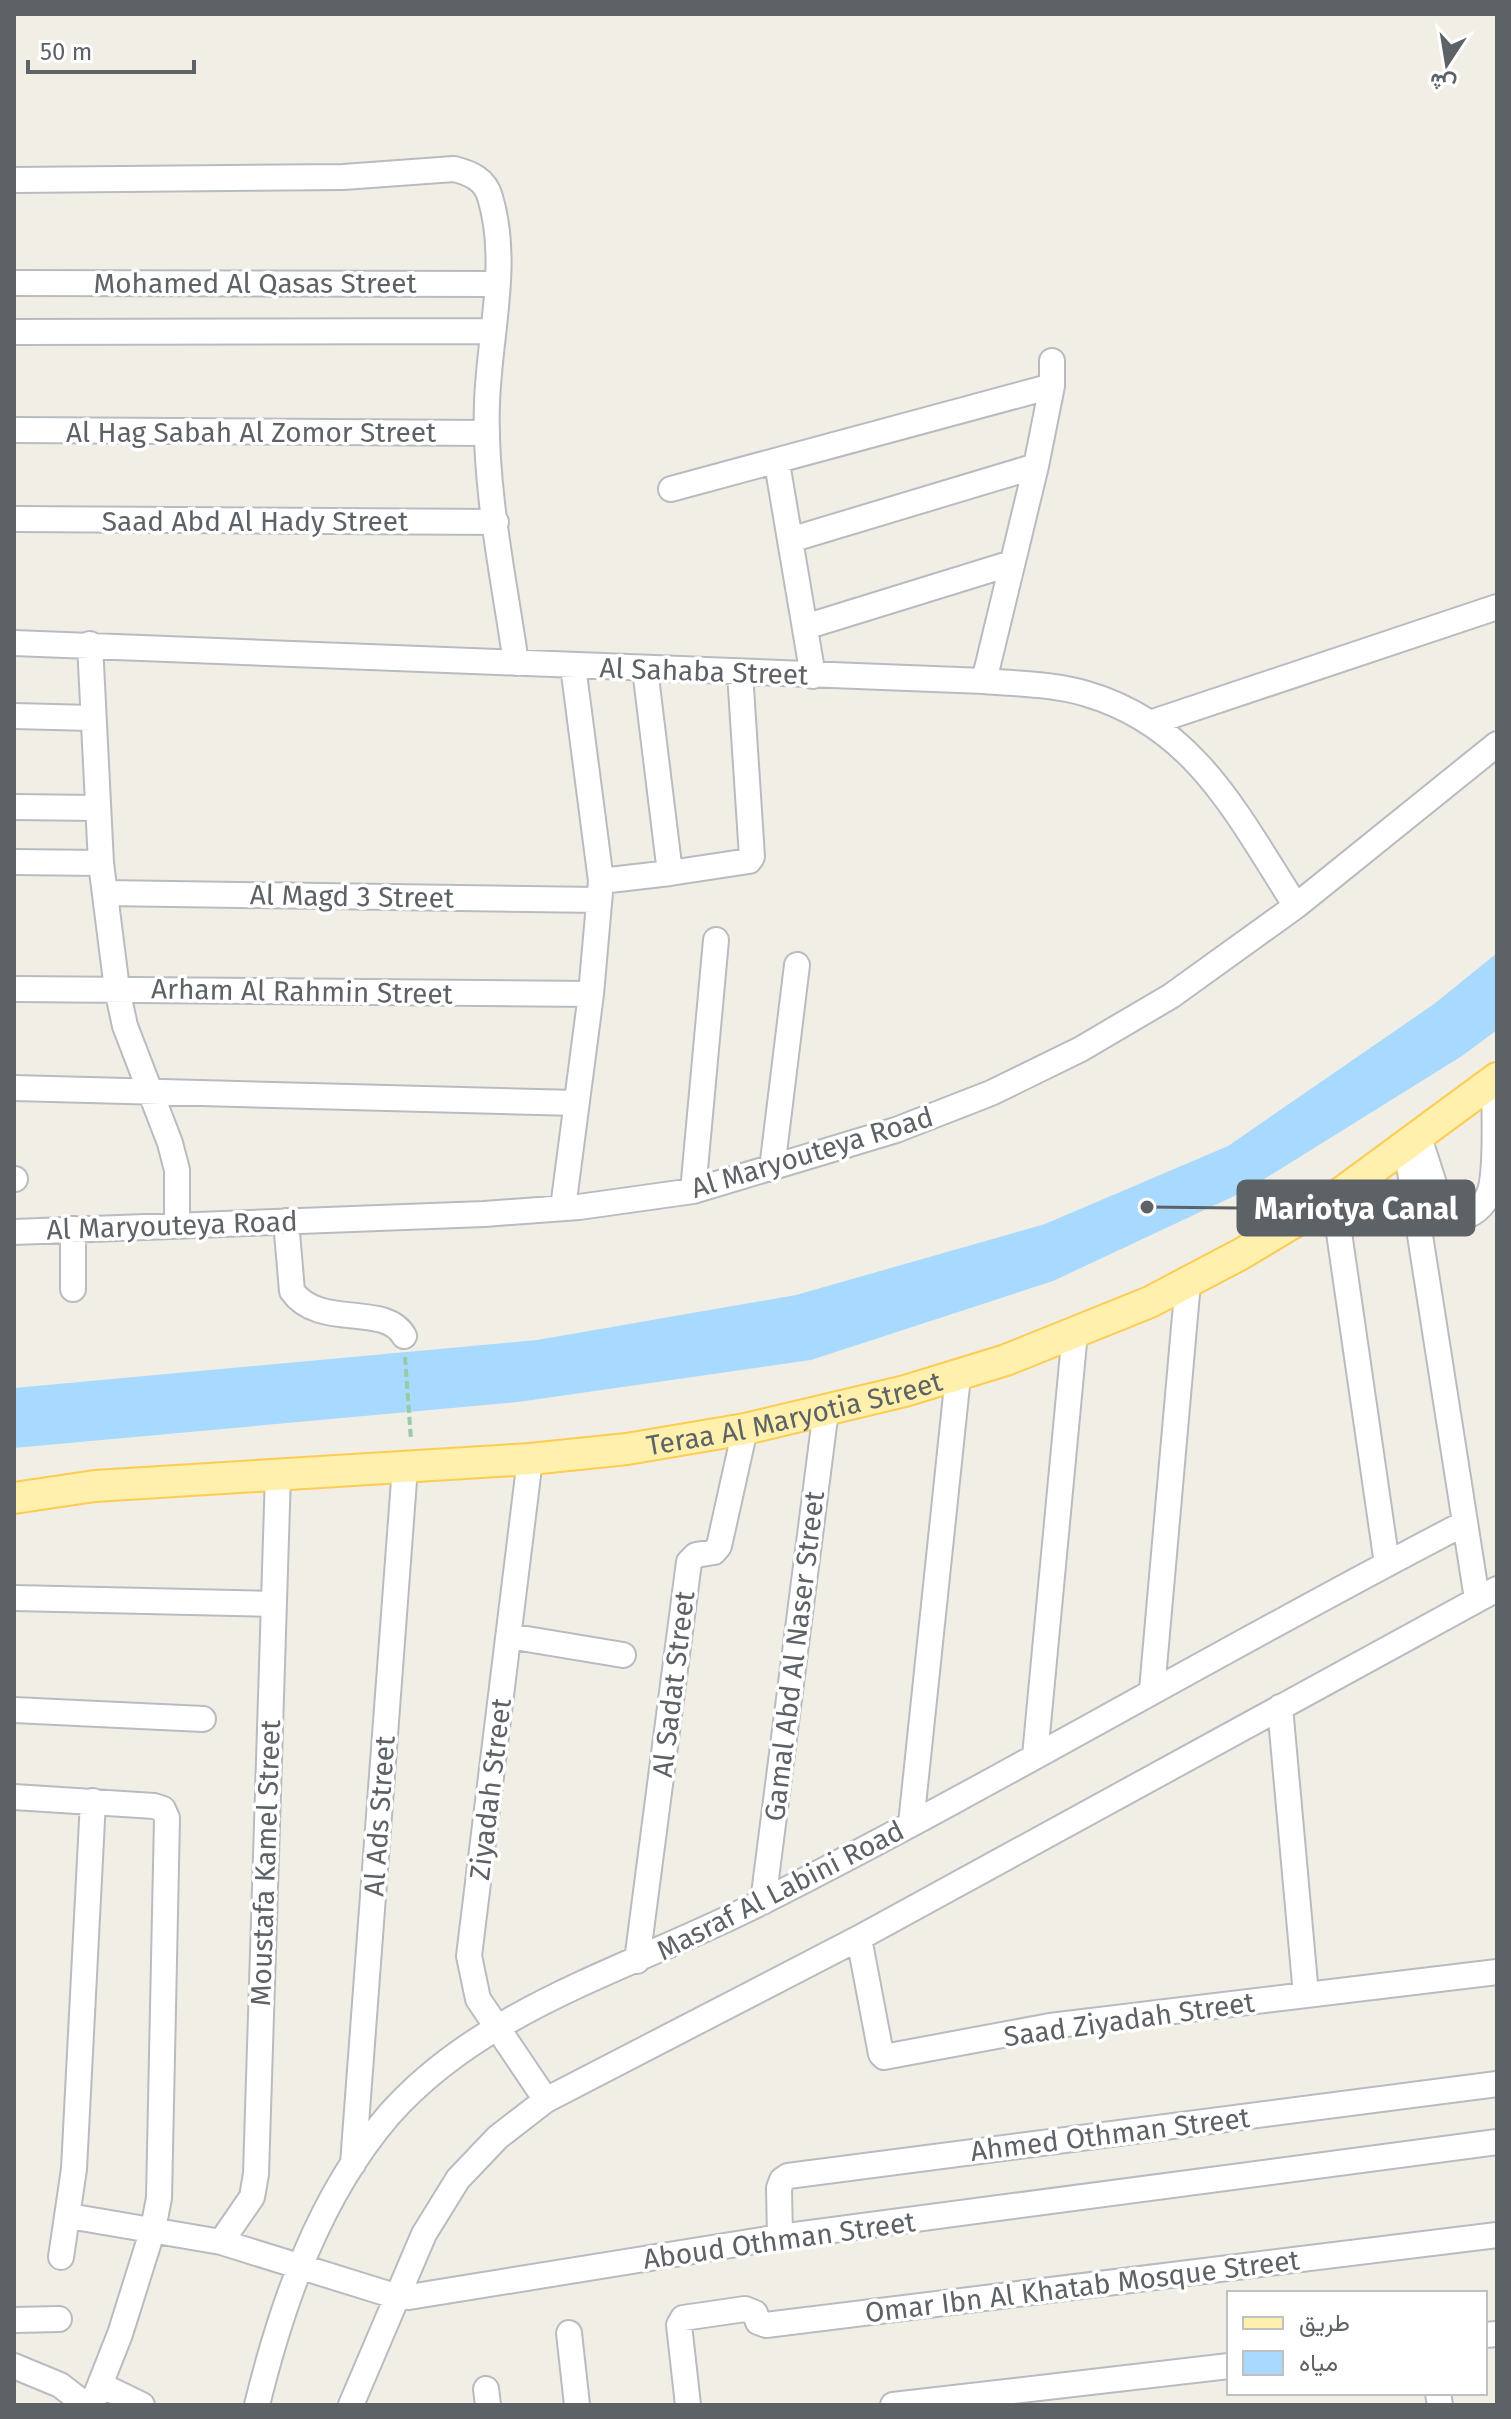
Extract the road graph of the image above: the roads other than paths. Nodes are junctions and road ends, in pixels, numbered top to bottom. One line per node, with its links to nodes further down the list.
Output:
1 (14, 180): 3 (street)
2 (14, 283): 3 (street, Mohamed Al Qasas Street)
3 (497, 284): 4 (street)
4 (492, 331): 5 (street); 9 (street)
5 (14, 332)
6 (1052, 361): 7 (street)
7 (1052, 386): 10 (street); 11 (street)
8 (14, 430): 9 (street, Al Hag Sabah Al Zomor Street)
9 (487, 433): 14 (street)
10 (777, 463): 12 (street); 15 (street)
11 (1036, 466): 15 (street); 16 (street)
12 (671, 489)
13 (14, 519): 14 (street, Saad Abd Al Hady Street)
14 (496, 522): 21 (street)
15 (790, 540): 18 (street)
16 (1012, 563): 18 (street); 26 (street)
17 (1497, 607): 29 (street)
18 (805, 627): 25 (street)
19 (14, 643): 20 (street, Al Sahaba Street)
20 (90, 644): 21 (street, Al Sahaba Street); 28 (street)
21 (516, 663): 22 (street, Al Sahaba Street)
22 (573, 666): 23 (street, Al Sahaba Street); 36 (street)
23 (645, 669): 24 (street, Al Sahaba Street); 35 (street)
24 (740, 673): 25 (street, Al Sahaba Street); 35 (street, Al Magd 3 Street)
25 (813, 676): 26 (street, Al Sahaba Street)
26 (984, 681): 29 (street, Al Sahaba Street)
27 (14, 716): 28 (street)
28 (92, 718): 32 (street)
29 (1153, 722): 38 (street, Al Sahaba Street)
30 (1497, 744): 38 (street, Al Maryouteya Road)
31 (14, 807): 32 (street)
32 (97, 808): 34 (street)
33 (14, 862): 34 (street)
34 (101, 863): 37 (street)
35 (670, 873): 36 (street, Al Magd 3 Street)
36 (600, 890): 37 (street, Al Magd 3 Street); 43 (street)
37 (105, 893): 42 (street)
38 (1296, 906): 49 (street, Al Maryouteya Road)
39 (716, 940): 50 (street)
40 (797, 965): 49 (street)
41 (14, 989): 42 (street, Arham Al Rahmin Street)
42 (117, 989): 43 (street, Arham Al Rahmin Street); 46 (street)
43 (591, 994): 47 (street)
44 (1496, 1080): 48 (main road, Teraa Al Maryotia Street); 48 (street)
45 (14, 1088): 46 (street)
46 (151, 1091): 47 (street); 54 (street)
47 (576, 1103): 52 (street)
48 (1412, 1141): 51 (main road, Teraa Al Maryotia Street); 68 (street)
49 (772, 1169): 50 (street, Al Maryouteya Road)
50 (693, 1191): 52 (street, Al Maryouteya Road)
51 (1334, 1198): 57 (main road, Teraa Al Maryotia Street); 69 (street)
52 (563, 1208): 53 (street, Al Maryouteya Road)
53 (286, 1221): 54 (street, Al Maryouteya Road); 60 (street)
54 (177, 1224): 55 (street, Al Maryouteya Road)
55 (73, 1229): 56 (street, Al Maryouteya Road); 58 (street)
56 (14, 1232)
57 (1188, 1282): 59 (main road, Teraa Al Maryotia Street); 75 (street)
58 (73, 1289)
59 (1075, 1332): 61 (main road, Teraa Al Maryotia Street); 79 (street)
60 (404, 1336)
61 (958, 1376): 62 (main road, Teraa Al Maryotia Street); 82 (street)
62 (826, 1410): 63 (main road, Teraa Al Maryotia Street); 83 (street, Gamal Abd Al Naser Street)
63 (745, 1429): 64 (main road, Teraa Al Maryotia Street); 85 (street, Al Sadat Street)
64 (530, 1459): 65 (main road, Teraa Al Maryotia Street); 73 (street, Ziyadah Street)
65 (405, 1467): 66 (main road, Teraa Al Maryotia Street); 92 (street, Al Ads Street)
66 (278, 1474): 67 (main road, Teraa Al Maryotia Street); 72 (street, Moustafa Kamel Street)
67 (14, 1498)
68 (1465, 1523): 69 (street, Masraf Al Labini Road); 70 (street)
69 (1387, 1564): 75 (street, Masraf Al Labini Road)
70 (1487, 1594): 76 (street)
71 (14, 1598): 72 (street)
72 (274, 1604): 97 (street, Moustafa Kamel Street)
73 (509, 1636): 74 (street); 88 (street, Ziyadah Street)
74 (623, 1655)
75 (1152, 1690): 79 (street, Masraf Al Labini Road)
76 (1280, 1707): 84 (street); 87 (street)
77 (14, 1710): 78 (street)
78 (203, 1719)
79 (1035, 1756): 82 (street, Masraf Al Labini Road)
80 (14, 1797): 81 (street)
81 (93, 1801): 93 (street); 94 (street)
82 (911, 1824): 83 (street, Masraf Al Labini Road)
83 (763, 1902): 85 (street, Masraf Al Labini Road)
84 (859, 1938): 87 (street, Saad Ziyadah Street); 90 (street)
85 (637, 1961): 88 (street, Masraf Al Labini Road)
86 (1497, 1972): 87 (street, Saad Ziyadah Street)
87 (1306, 1995)
88 (497, 2027): 90 (street, Ziyadah Street); 92 (street, Masraf Al Labini Road)
89 (1497, 2084): 96 (street, Ahmed Othman Street)
90 (546, 2100): 100 (street)
91 (1497, 2142): 96 (street, Aboud Othman Street)
92 (353, 2164): 99 (street, Masraf Al Labini Road)
93 (69, 2216): 94 (street, Aboud Othman Street); 98 (street)
94 (153, 2229): 97 (street, Aboud Othman Street); 106 (street)
95 (1497, 2235): 111 (street, Omar Ibn Al Khatab Mosque Street)
96 (780, 2237): 100 (street, Aboud Othman Street)
97 (221, 2242): 99 (street, Aboud Othman Street)
98 (61, 2257)
99 (300, 2265): 100 (street, Aboud Othman Street); 108 (street, Masraf Al Labini Road)
100 (395, 2296): 109 (street)
101 (59, 2319): 102 (street)
102 (14, 2320)
103 (569, 2333): 110 (street)
104 (14, 2366): 106 (street)
105 (1227, 2366): 112 (street)
106 (93, 2398): 107 (street)
107 (142, 2405)
108 (257, 2405)
109 (351, 2405)
110 (577, 2405)
111 (688, 2405)
112 (893, 2405)

